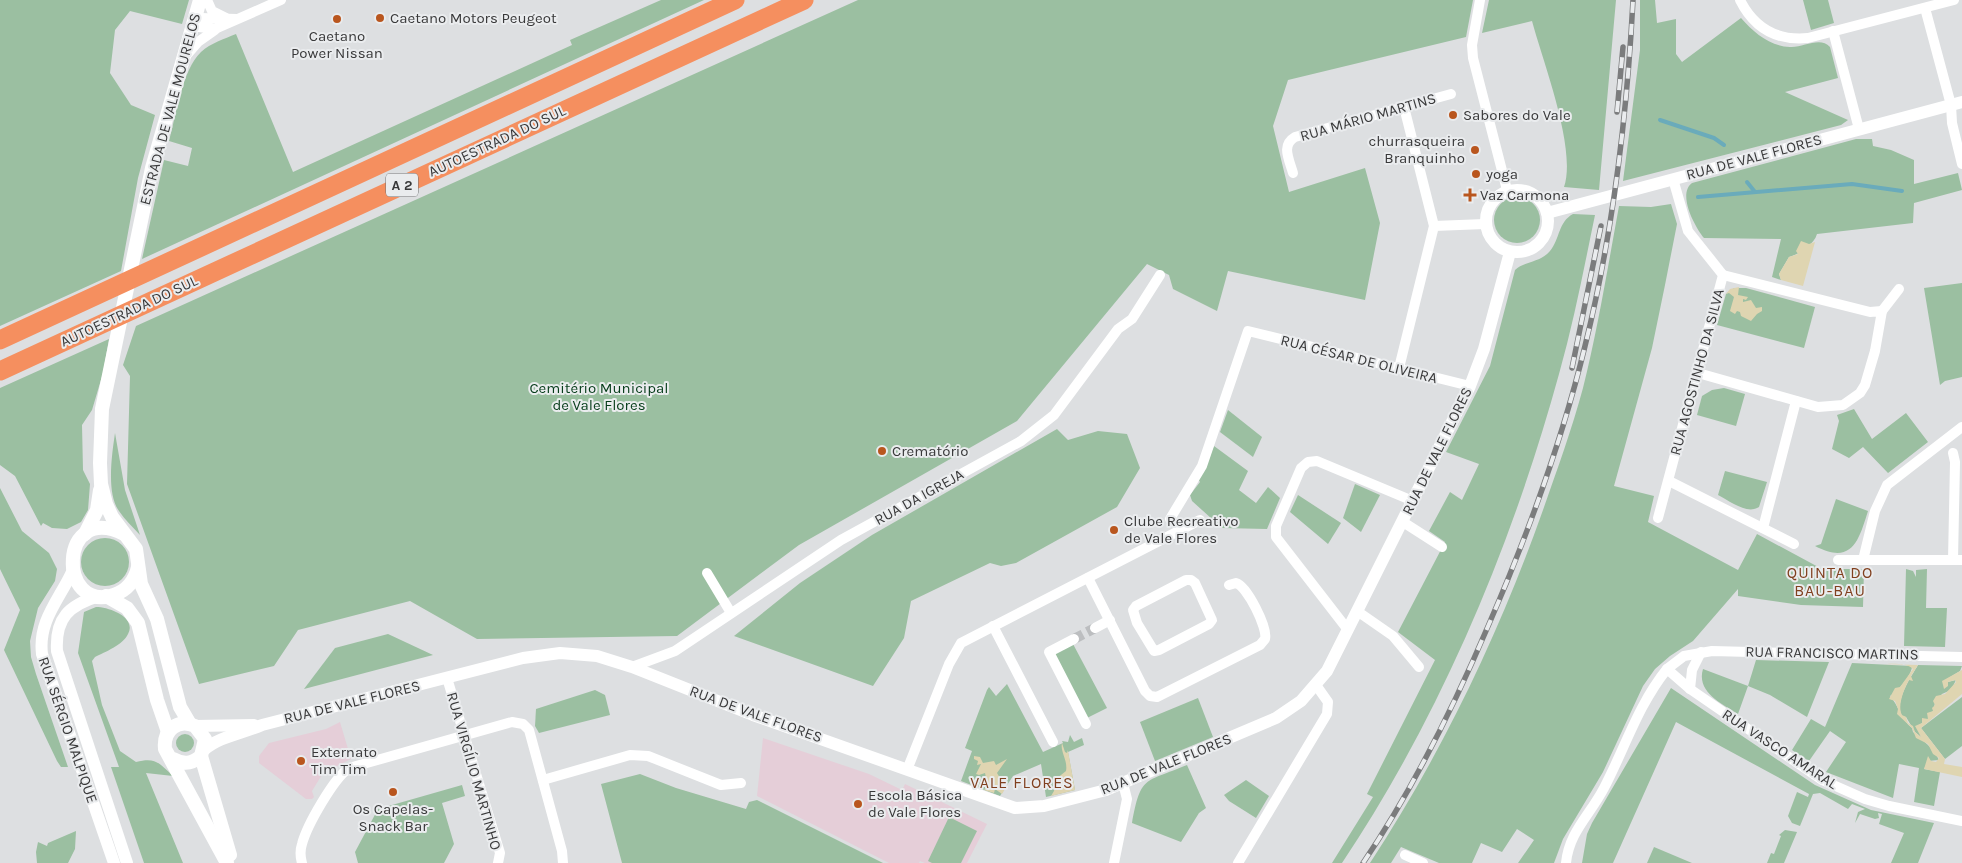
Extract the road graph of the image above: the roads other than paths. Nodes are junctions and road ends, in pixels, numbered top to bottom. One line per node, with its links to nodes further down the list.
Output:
1 (200, 0): 11 (main road, ESTRADA DE VALE MOURELOS)
2 (206, 0): 10 (street)
3 (281, 0): 10 (street)
4 (735, 0): 31 (highway, AUTOESTRADA DO SUL / A 2)
5 (804, 0): 33 (highway, AUTOESTRADA DO SUL / A 2)
6 (1480, 0): 22 (street)
7 (1740, 0): 13 (street)
8 (1954, 0): 9 (street)
9 (1925, 8): 13 (street); 16 (street)
10 (232, 19): 11 (street); 12 (street)
11 (194, 22): 12 (street); 14 (main road, ESTRADA DE VALE MOURELOS)
12 (215, 29): 14 (street)
13 (1833, 31): 18 (street)
14 (183, 59): 40 (main road, ESTRADA DE VALE MOURELOS)
15 (1451, 94): 17 (street, RUA MÁRIO MARTINS)
16 (1956, 103): 18 (street, RUA DE VALE FLORES); 19 (street)
17 (1404, 107): 20 (street, RUA MÁRIO MARTINS); 25 (street)
18 (1859, 129): 21 (street, RUA DE VALE FLORES)
19 (1962, 164)
20 (1293, 172)
21 (1673, 179): 23 (street, RUA DE VALE FLORES); 28 (street, RUA AGOSTINHO DA SILVA)
22 (1507, 190): 23 (street); 24 (street)
23 (1547, 213): 26 (street)
24 (1485, 224): 25 (street); 26 (street)
25 (1434, 226): 32 (street)
26 (1510, 252): 35 (street, RUA DE VALE FLORES)
27 (1160, 275): 62 (street, RUA DA IGREJA)
28 (1723, 275): 30 (street); 34 (street, RUA AGOSTINHO DA SILVA)
29 (1899, 288): 30 (street)
30 (1882, 311): 36 (street)
31 (0, 340)
32 (1399, 368): 35 (street, RUA CÉSAR DE OLIVEIRA); 43 (street, RUA CÉSAR DE OLIVEIRA)
33 (0, 371)
34 (1698, 373): 36 (street); 39 (street, RUA AGOSTINHO DA SILVA)
35 (1470, 386): 41 (street, RUA DE VALE FLORES)
36 (1796, 401): 46 (street)
37 (1962, 427): 52 (street)
38 (1953, 453): 53 (street)
39 (1669, 481): 42 (street, RUA AGOSTINHO DA SILVA); 46 (street)
40 (101, 484): 47 (main road, ESTRADA DE VALE MOURELOS); 48 (main road, ESTRADA DE VALE MOURELOS)
41 (1413, 501): 45 (street, RUA DE VALE FLORES); 66 (street)
42 (1658, 518)
43 (1170, 519)
44 (1200, 520): 57 (street)
45 (1403, 522): 50 (street); 61 (street, RUA DE VALE FLORES)
46 (1763, 528): 49 (street)
47 (85, 534): 48 (main road); 55 (main road, ESTRADA DE VALE MOURELOS)
48 (125, 535): 54 (main road, ESTRADA DE VALE MOURELOS)
49 (1794, 544)
50 (1442, 547)
51 (1838, 560): 52 (street)
52 (1862, 560): 53 (street)
53 (1958, 560)
54 (138, 566): 59 (main road); 77 (main road, ESTRADA DE VALE MOURELOS)
55 (72, 572): 59 (main road); 90 (street, RUA SÉRGIO MALPIQUE)
56 (707, 573): 62 (street)
57 (1088, 578): 63 (street); 64 (street)
58 (1229, 585): 63 (street)
59 (103, 596): 79 (main road); 91 (street, RUA SÉRGIO MALPIQUE)
60 (1206, 596): 60 (street)
61 (1357, 611): 66 (street, RUA DE VALE FLORES); 70 (street)
62 (731, 614): 71 (street, RUA DA IGREJA)
63 (1110, 620): 65 (street)
64 (993, 626): 81 (street); 84 (street)
65 (1095, 628)
66 (1348, 630): 74 (street, RUA DE VALE FLORES)
67 (1074, 639): 76 (street)
68 (1701, 652): 69 (street, RUA FRANCISCO MARTINS); 72 (street, RUA FRANCISCO MARTINS); 75 (street)
69 (1962, 657)
70 (1419, 667)
71 (632, 668): 73 (street, RUA DE VALE FLORES); 84 (street, RUA DE VALE FLORES)
72 (1667, 670): 75 (street, RUA VASCO AMARAL); 100 (street)
73 (447, 678): 78 (street, RUA DE VALE FLORES); 80 (street, RUA VIRGÍLIO MARTINHO)
74 (1316, 686): 87 (street, RUA DE VALE FLORES); 98 (street)
75 (1690, 688): 88 (street, RUA VASCO AMARAL)
76 (1086, 724)
77 (193, 725): 78 (street, RUA DE VALE FLORES); 79 (main road); 82 (main road, ESTRADA DE VALE MOURELOS)
78 (262, 725): 82 (street, RUA DE VALE FLORES)
79 (168, 732): 83 (main road)
80 (466, 736): 85 (street); 94 (street); 95 (street, RUA VIRGÍLIO MARTINHO)
81 (1053, 742)
82 (202, 753): 83 (main road); 93 (main road, ESTRADA DE VALE MOURELOS)
83 (173, 759): 92 (main road)
84 (907, 770): 87 (street, RUA DE VALE FLORES)
85 (543, 780): 86 (street); 96 (street)
86 (741, 783)
87 (1123, 783): 97 (street)
88 (1962, 821)
89 (1405, 855): 99 (street)
90 (114, 863)
91 (127, 863)
92 (227, 863)
93 (233, 863)
94 (302, 863)
95 (498, 863)
96 (563, 863)
97 (1114, 863)
98 (1238, 863)
99 (1423, 863)
100 (1566, 863)

